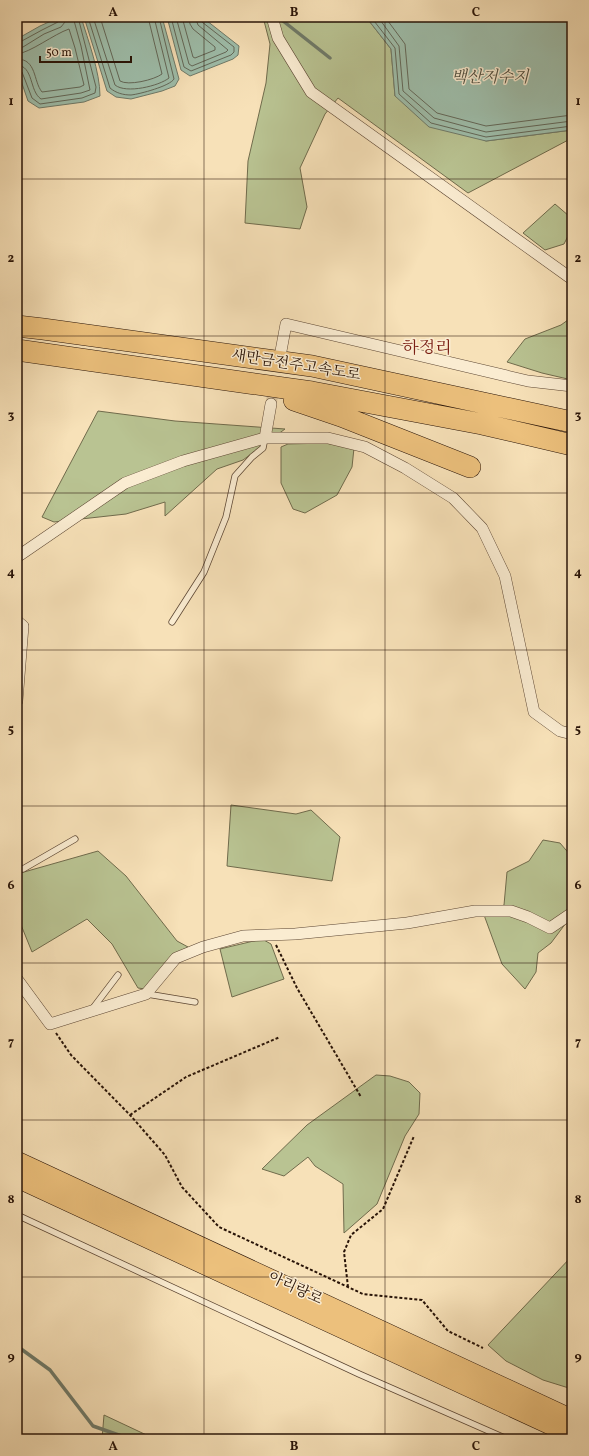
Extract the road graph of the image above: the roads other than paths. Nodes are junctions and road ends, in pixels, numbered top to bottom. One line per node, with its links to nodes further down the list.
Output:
1 (272, 17): 2 (street)
2 (572, 279)
3 (17, 326): 9 (highway, 새만금전주고속도로)
4 (17, 350): 6 (highway, 새만금전주고속도로)
5 (281, 351): 7 (street)
6 (240, 382): 11 (highway, 새만금전주고속도로); 12 (highway)
7 (572, 386)
8 (271, 404): 10 (street)
9 (572, 422)
10 (265, 438): 13 (street); 15 (lane); 17 (street)
11 (572, 445)
12 (470, 467)
13 (17, 557)
14 (17, 620): 16 (street)
15 (172, 622)
16 (17, 701)
17 (572, 734)
18 (75, 839): 19 (lane)
19 (17, 869)
20 (572, 913): 23 (street)
21 (118, 975): 25 (lane)
22 (17, 979): 25 (street)
23 (146, 994): 24 (lane); 25 (street)
24 (195, 1002)
25 (92, 1010)
26 (17, 1161): 29 (highway, 아리랑로)
27 (17, 1178): 30 (highway, 아리랑로)
28 (17, 1215): 31 (lane)
29 (572, 1419)
30 (572, 1435)
31 (507, 1439)

